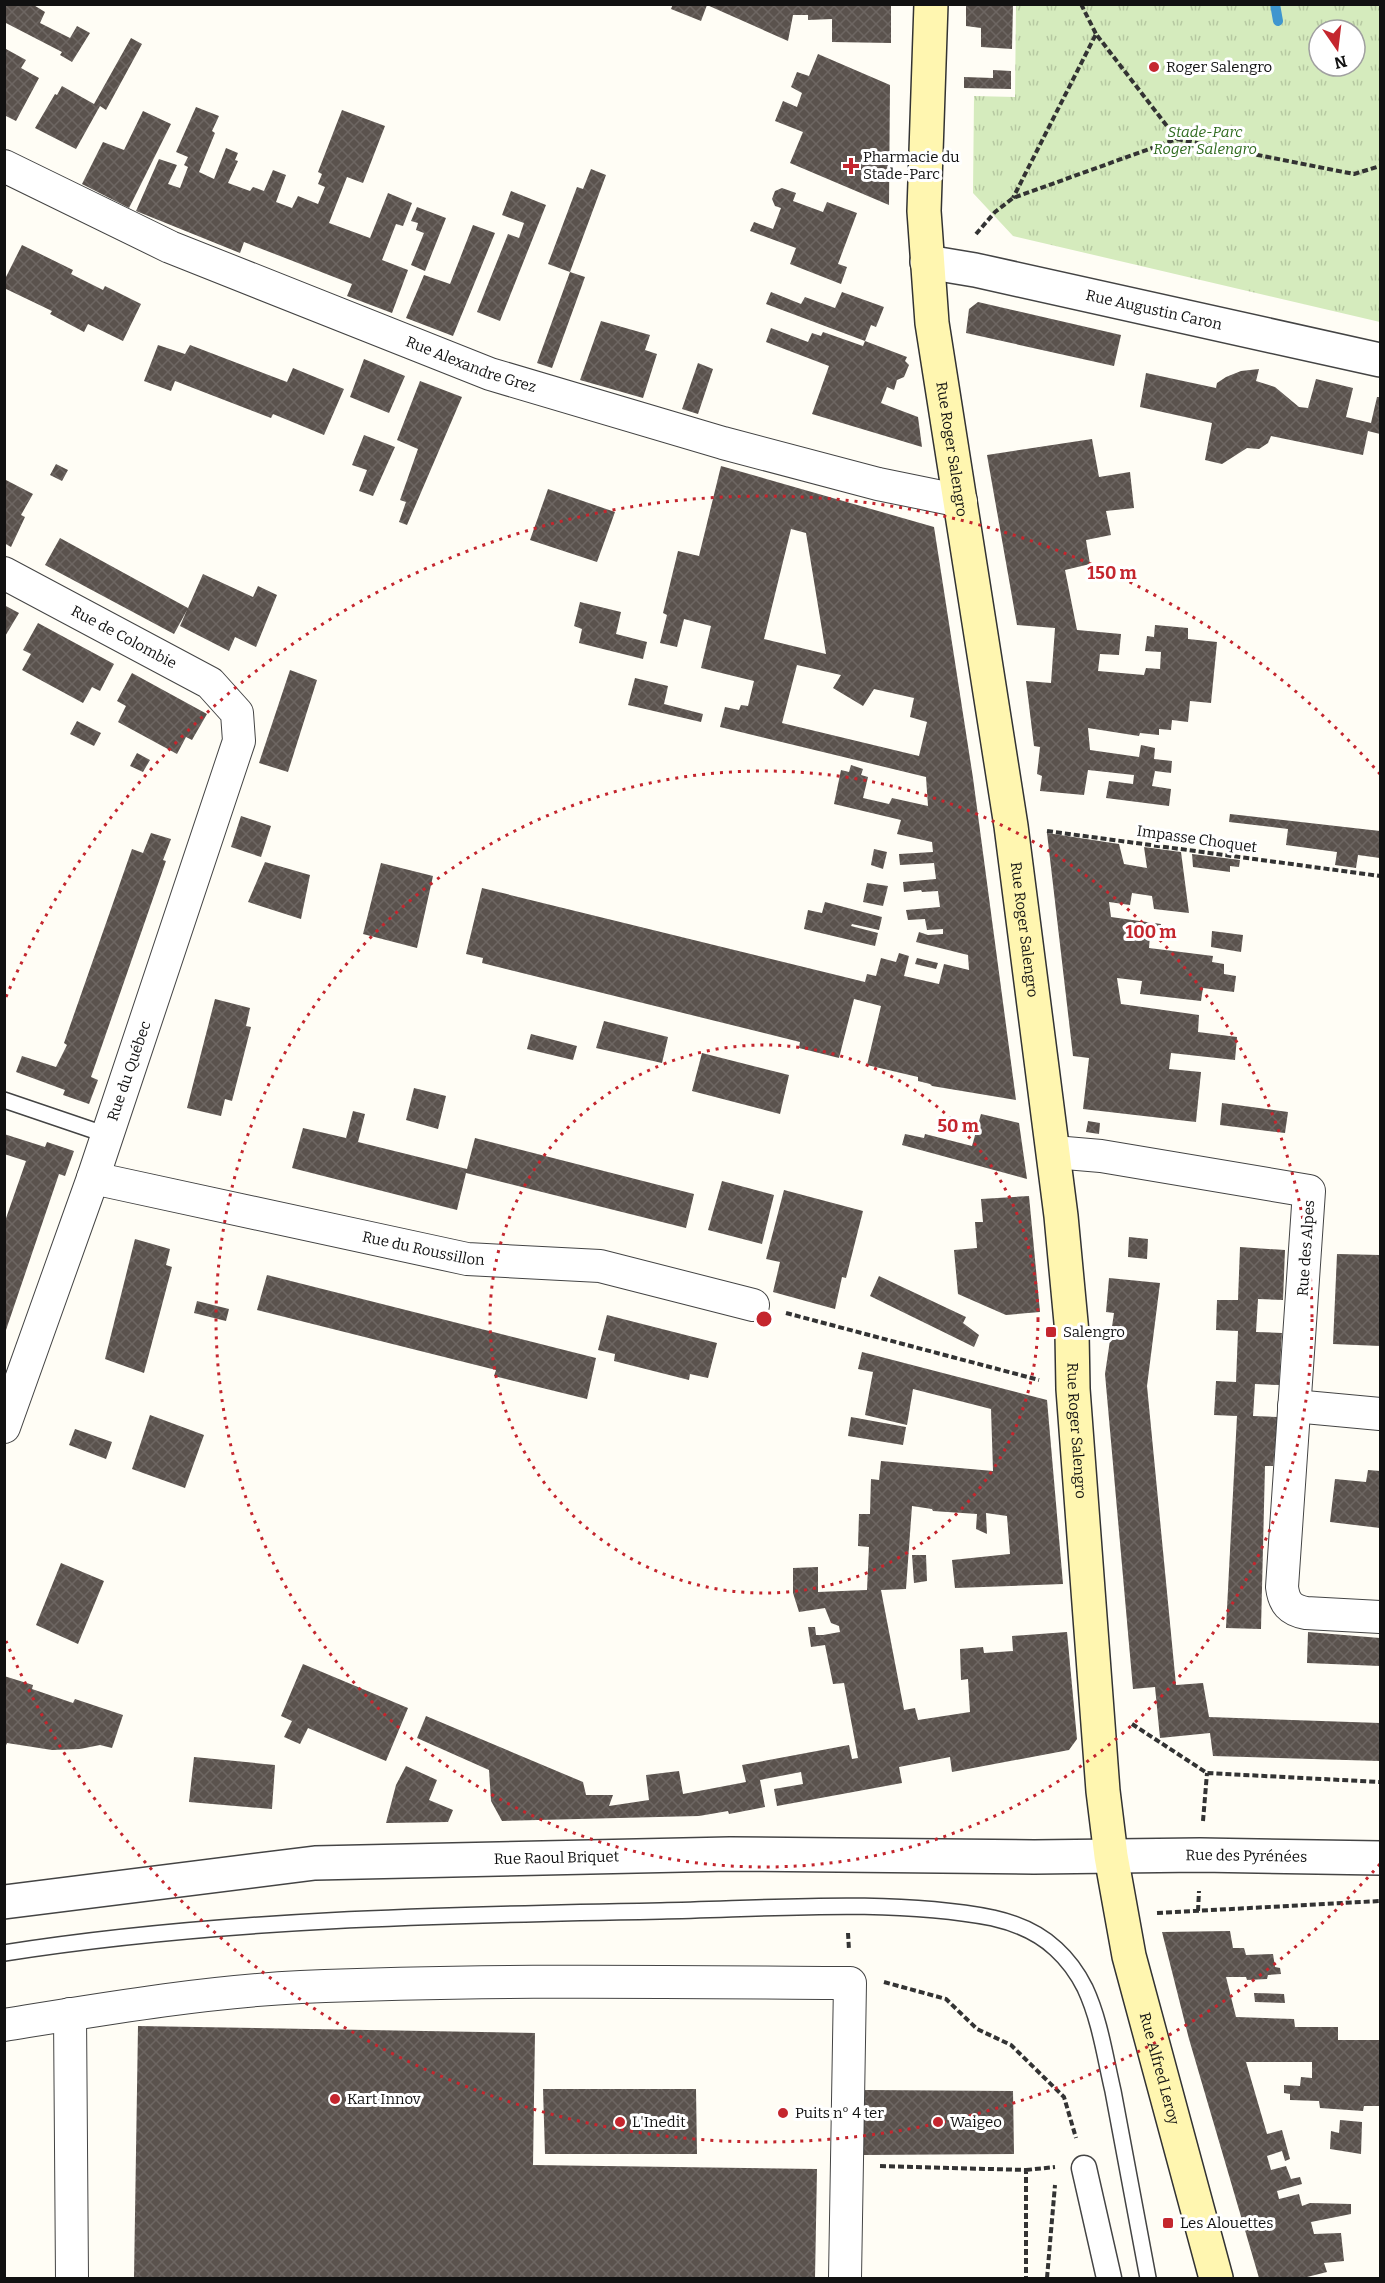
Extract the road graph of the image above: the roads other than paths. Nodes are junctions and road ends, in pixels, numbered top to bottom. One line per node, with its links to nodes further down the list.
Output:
1 (931, 4): 3 (main road, Rue Roger Salengro)
2 (4, 166): 5 (street, Rue Alexandre Grez)
3 (927, 262): 4 (street, Rue Augustin Caron); 5 (main road, Rue Roger Salengro)
4 (1380, 360)
5 (961, 501): 10 (main road, Rue Roger Salengro)
6 (4, 573): 7 (street, Rue de Colombie)
7 (237, 713): 9 (street, Rue du Québec)
8 (4, 1100): 9 (lane)
9 (107, 1135): 11 (street, Rue du Québec)
10 (1054, 1152): 13 (street, Rue des Alpes); 17 (main road, Rue Roger Salengro)
11 (93, 1178): 12 (street, Rue du Roussillon); 15 (street, Rue du Québec)
12 (753, 1305)
13 (1294, 1406): 14 (street); 16 (street)
14 (1380, 1414)
15 (5, 1426)
16 (1380, 1617)
17 (1111, 1856): 18 (street, Rue des Pyrénées); 19 (street, Rue Raoul Briquet); 28 (main road, Rue Alfred Leroy)
18 (1380, 1858)
19 (4, 1902)
20 (4, 1953): 27 (lane)
21 (70, 2014): 22 (street); 24 (street); 25 (street)
22 (4, 2025)
23 (1084, 2168): 26 (street)
24 (72, 2278)
25 (845, 2278)
26 (1109, 2278)
27 (1148, 2278)
28 (1216, 2278)

